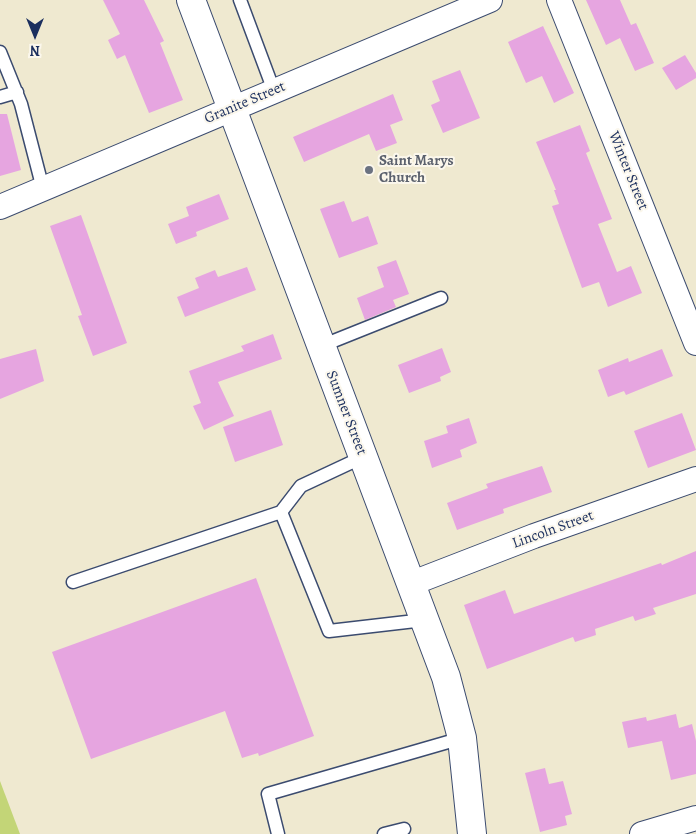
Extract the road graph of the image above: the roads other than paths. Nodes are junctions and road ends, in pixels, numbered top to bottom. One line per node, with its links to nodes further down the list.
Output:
1 (191, 0): 9 (street, Sumner Street)
2 (240, 0): 6 (lane)
3 (490, 0): 6 (street, Granite Street)
4 (559, 0): 13 (street, Winter Street)
5 (0, 52): 7 (lane)
6 (274, 91): 9 (street, Granite Street)
7 (17, 92): 8 (lane); 10 (lane)
8 (0, 97)
9 (232, 109): 10 (street, Granite Street); 14 (street, Sumner Street)
10 (43, 189): 11 (street, Granite Street)
11 (0, 207)
12 (441, 298): 14 (lane)
13 (696, 343)
14 (321, 346): 15 (street, Sumner Street)
15 (362, 457): 17 (lane); 19 (street, Sumner Street)
16 (696, 479): 19 (street, Lincoln Street)
17 (281, 512): 18 (lane); 20 (lane)
18 (73, 582)
19 (410, 584): 20 (street, Sumner Street)
20 (424, 620): 21 (street, Sumner Street)
21 (462, 738): 24 (lane); 26 (street, Sumner Street)
22 (696, 818): 27 (street)
23 (404, 829): 25 (lane)
24 (278, 834)
25 (384, 834)
26 (472, 834)
27 (642, 834)

